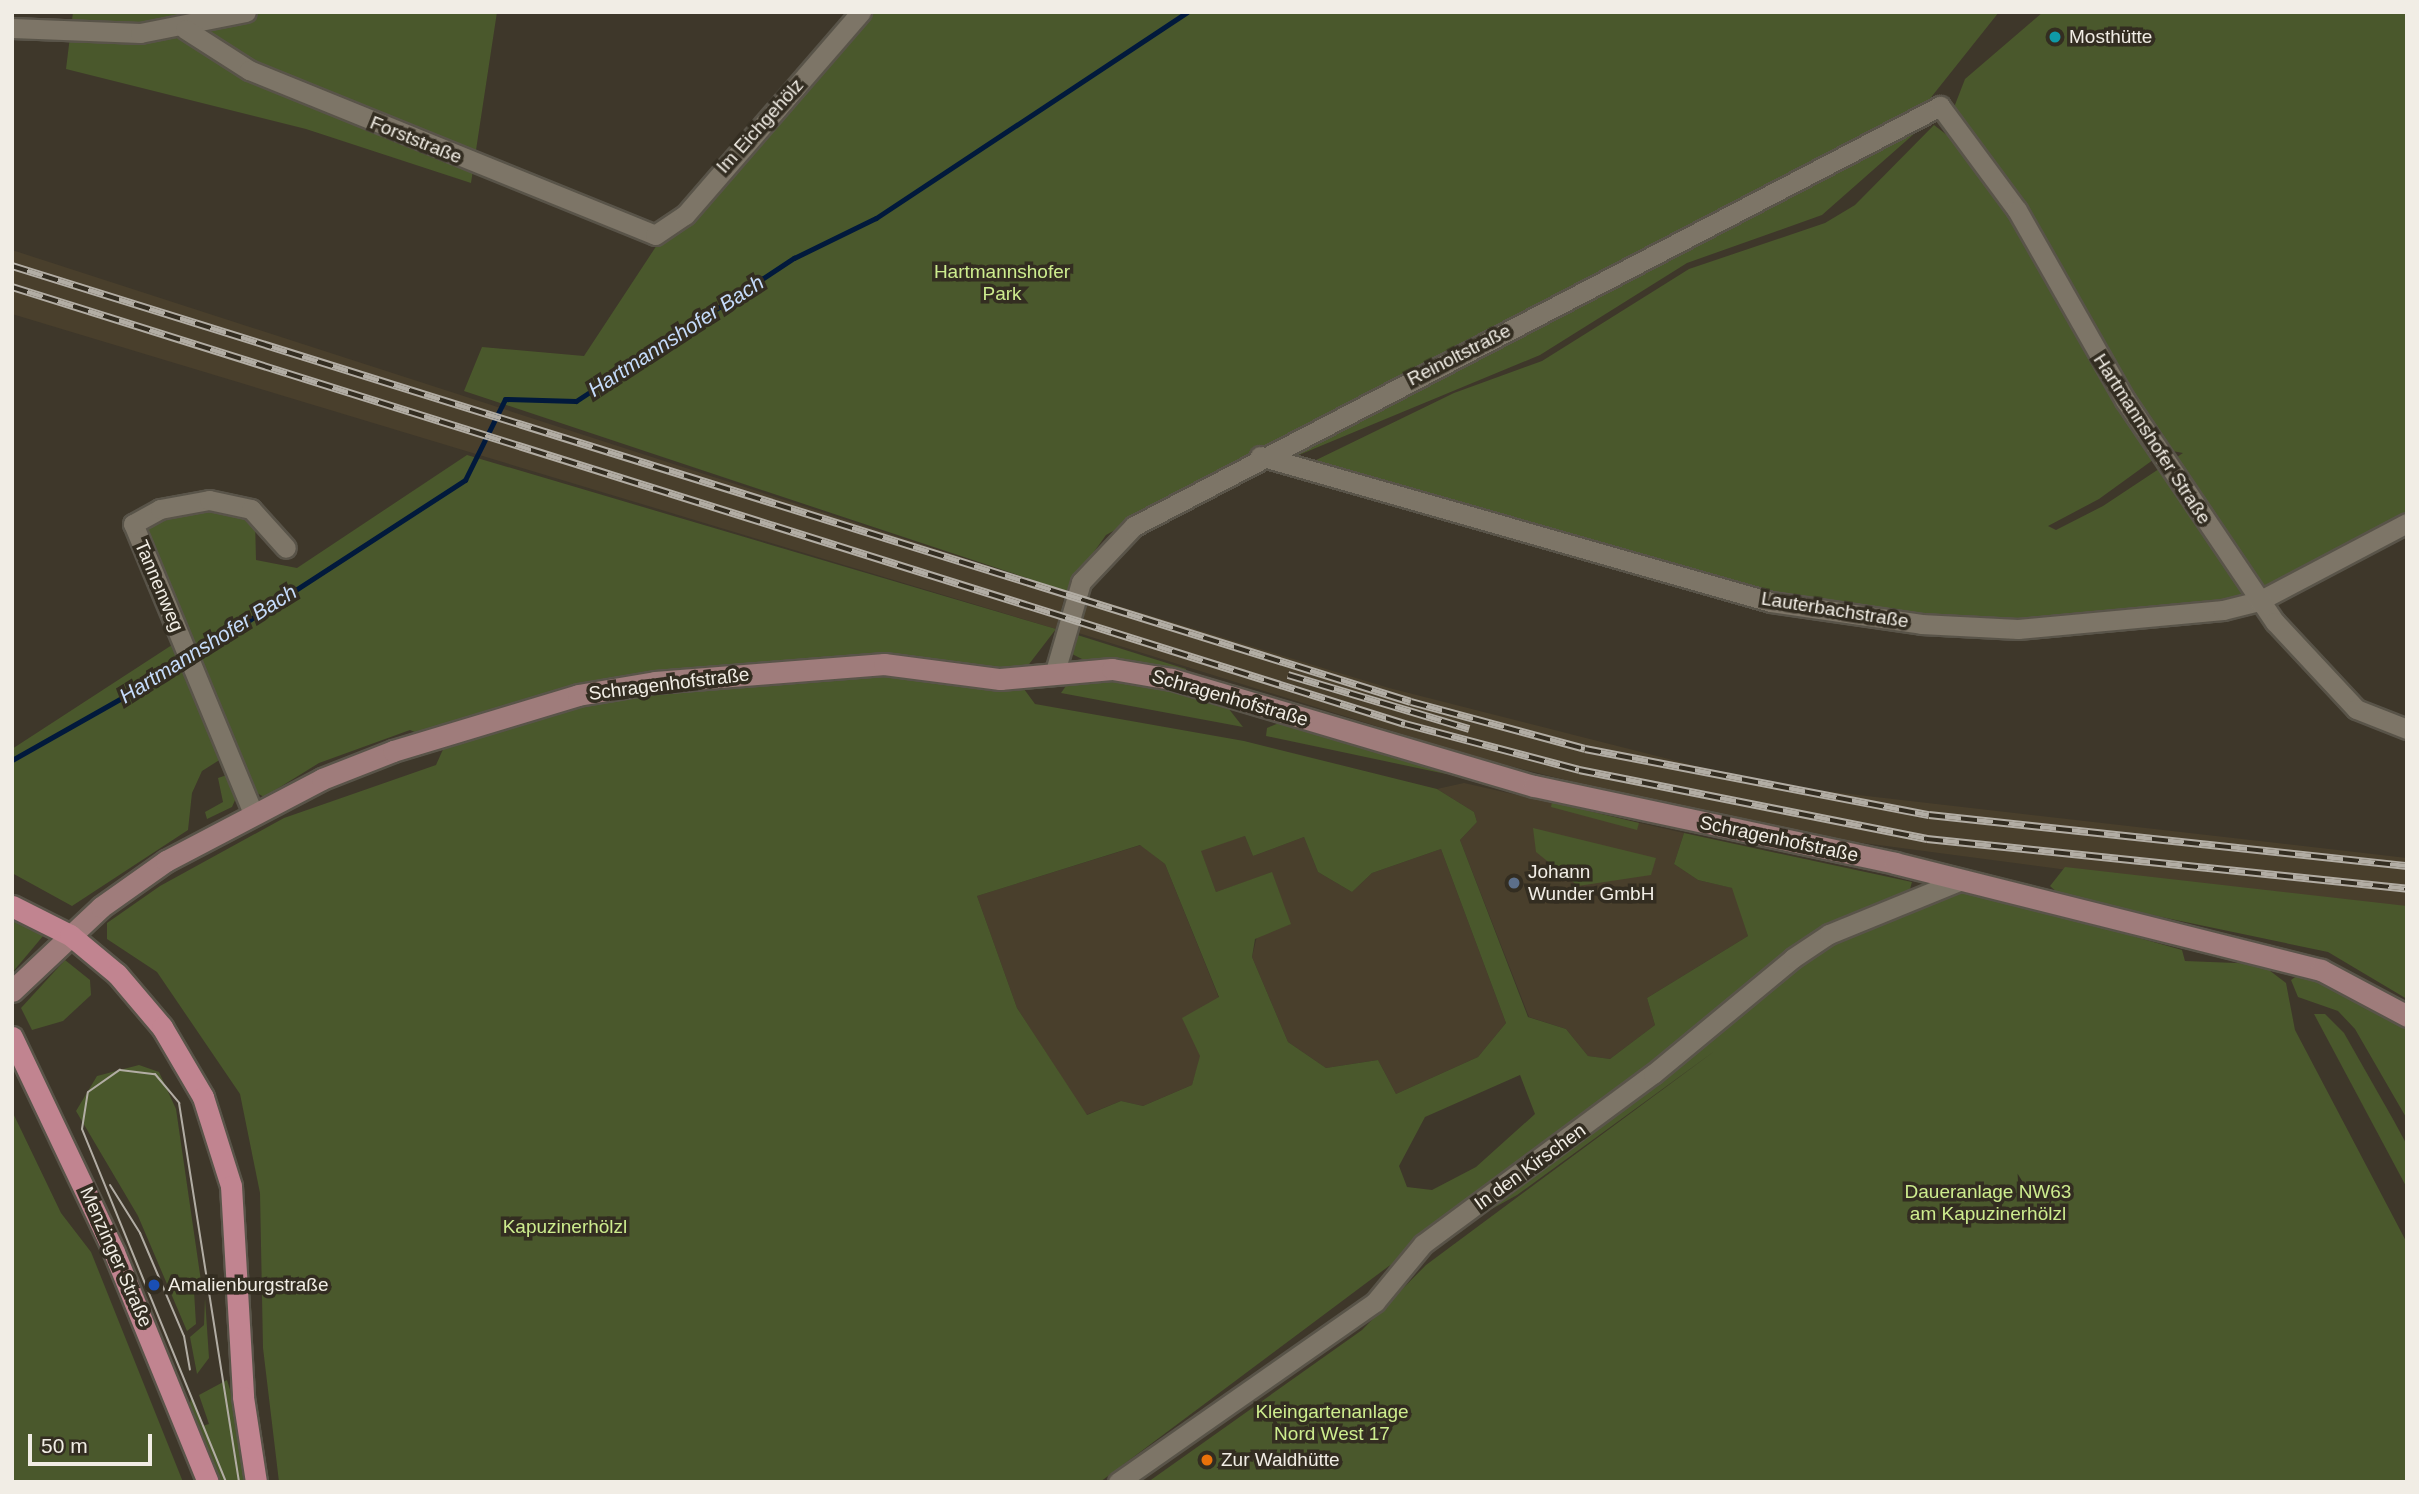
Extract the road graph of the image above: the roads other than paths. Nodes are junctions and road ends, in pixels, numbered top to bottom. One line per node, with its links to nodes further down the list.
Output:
1 (246, 12): 4 (street)
2 (861, 12): 6 (street, Im Eichgehölz)
3 (12, 28): 4 (street)
4 (185, 29): 6 (street, Forststraße)
5 (1940, 106): 7 (street, Reinoltstraße); 10 (street, Hartmannshofer Straße)
6 (655, 235)
7 (1260, 456): 10 (street, Lauterbachstraße); 11 (street, Reinoltstraße)
8 (2407, 523): 10 (street, Lauterbachstraße)
9 (286, 548): 13 (street, Tannenweg)
10 (2259, 601): 12 (street, Hartmannshofer Straße)
11 (1054, 676): 13 (street, Schragenhofstraße); 14 (street, Schragenhofstraße)
12 (2407, 729)
13 (253, 813): 16 (street, Schragenhofstraße)
14 (1961, 880): 18 (street, Schragenhofstraße); 22 (street, In den Kirschen)
15 (12, 906): 16 (main road)
16 (70, 935): 17 (street, Schragenhofstraße); 21 (main road)
17 (12, 991)
18 (2407, 1016)
19 (12, 1037): 20 (main road, Menzinger Straße)
20 (208, 1482)
21 (256, 1482)
22 (1118, 1482)

